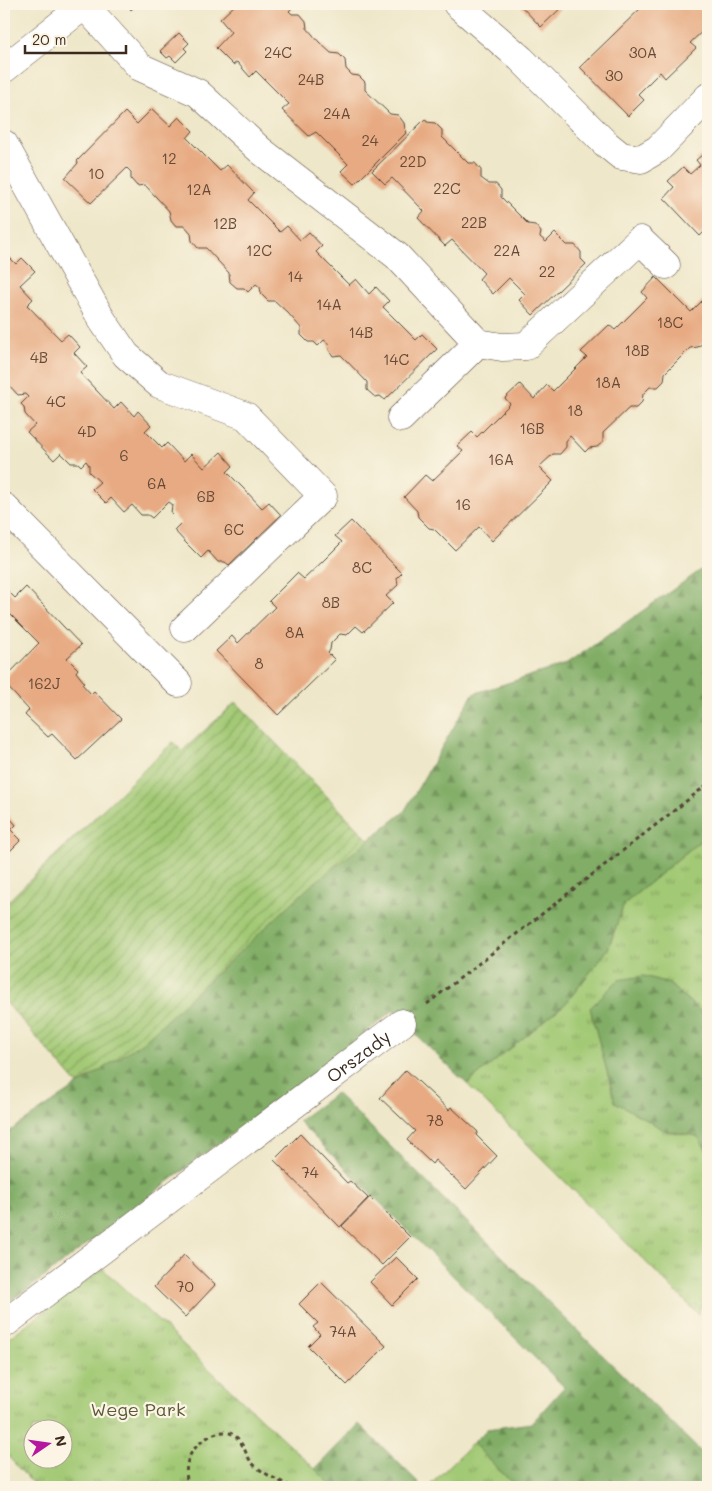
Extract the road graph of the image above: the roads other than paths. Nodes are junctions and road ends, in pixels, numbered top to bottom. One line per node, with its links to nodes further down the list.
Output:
1 (458, 4): 4 (street)
2 (85, 5): 3 (street); 7 (street)
3 (4, 69)
4 (708, 97)
5 (4, 144): 10 (street)
6 (666, 265): 7 (street)
7 (478, 343): 8 (street)
8 (400, 418)
9 (4, 507): 11 (street)
10 (185, 628)
11 (178, 683)
12 (402, 1023): 13 (street, Orszady)
13 (4, 1324)

